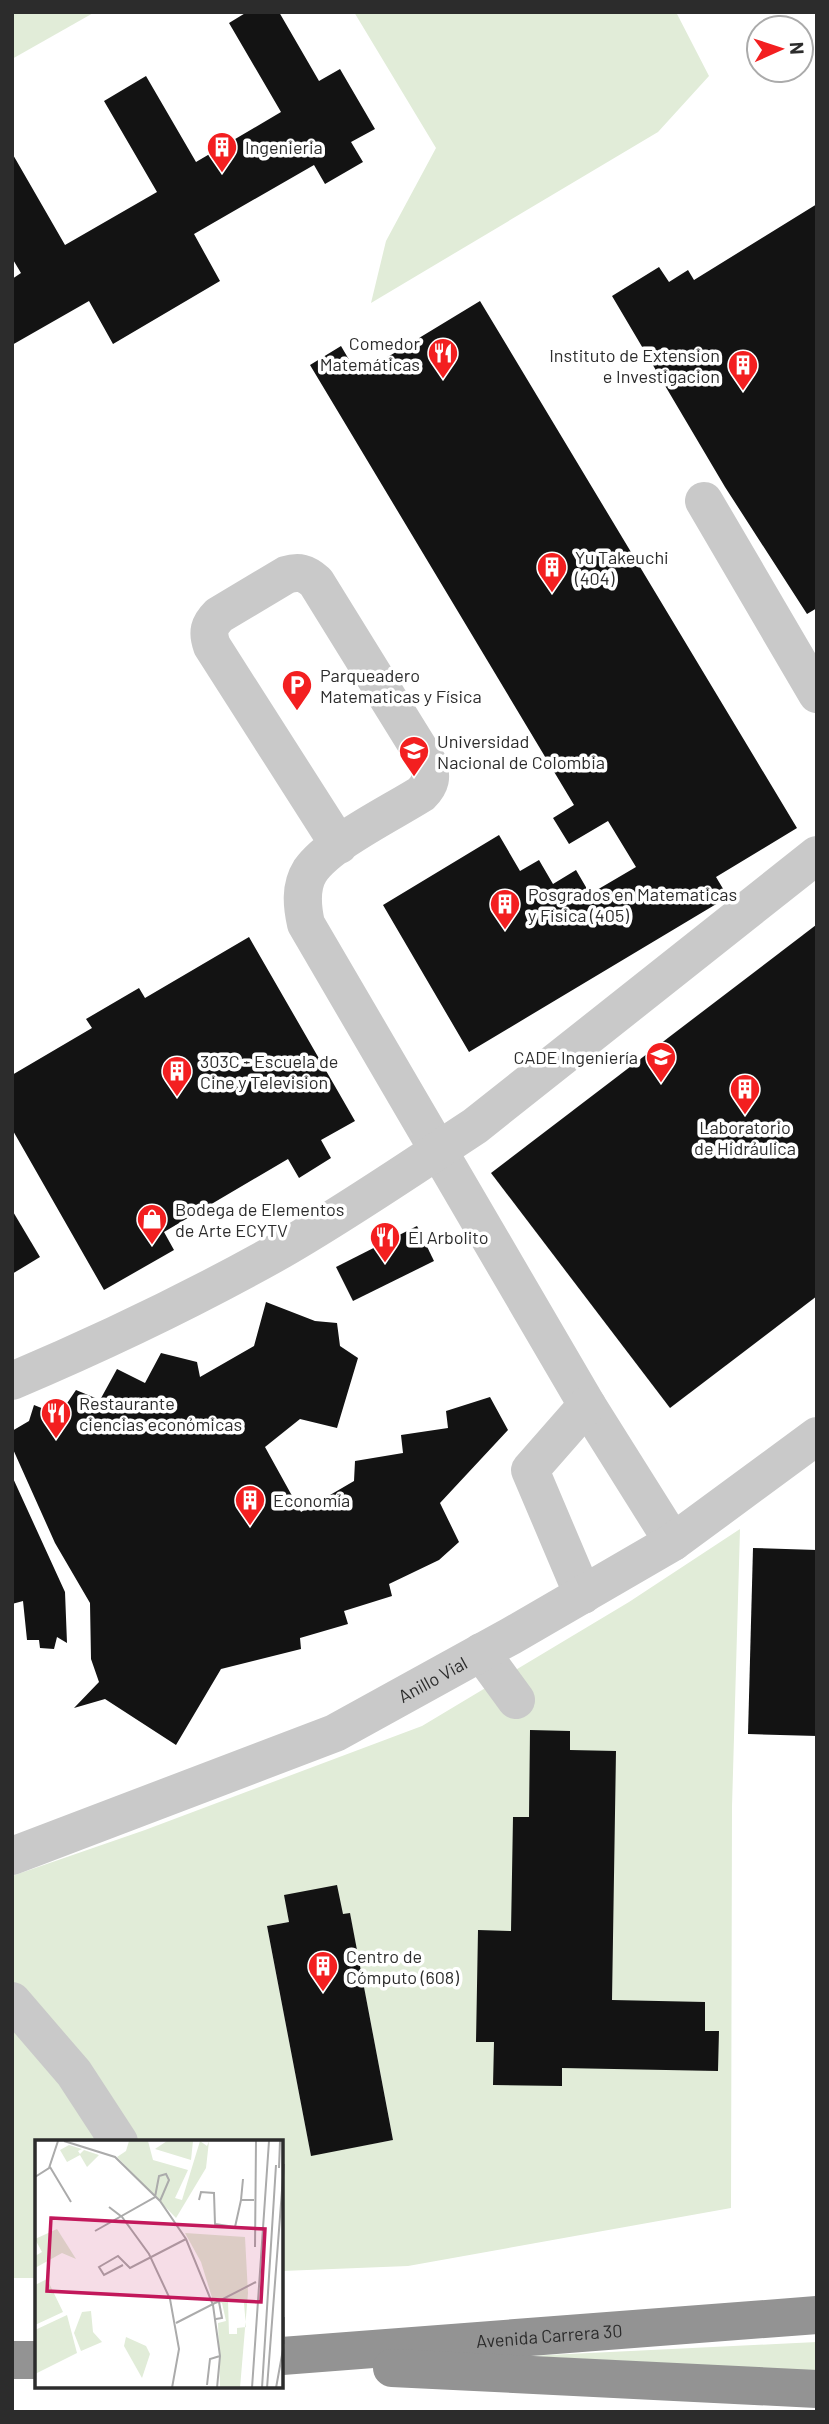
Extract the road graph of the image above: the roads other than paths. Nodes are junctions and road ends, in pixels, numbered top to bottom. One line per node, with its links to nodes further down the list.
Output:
1 (704, 501): 2 (street)
2 (817, 694)
3 (339, 845): 3 (street); 5 (street)
4 (817, 855): 5 (street)
5 (438, 1151): 6 (street); 7 (street)
6 (12, 1381)
7 (587, 1405): 9 (street); 10 (street)
8 (817, 1436): 9 (street, Anillo Vial)
9 (673, 1542): 10 (street, Anillo Vial)
10 (583, 1595): 11 (street, Anillo Vial)
11 (481, 1652): 12 (street); 13 (street, Anillo Vial)
12 (516, 1700)
13 (12, 1856)
14 (12, 2001): 15 (street)
15 (118, 2140)
16 (817, 2315): 17 (highway, Avenida Carrera 30)
17 (284, 2356)
18 (12, 2360): 19 (highway)
19 (35, 2360)
20 (284, 2362): 21 (highway, Avenida Carrera 30)
21 (817, 2389)

